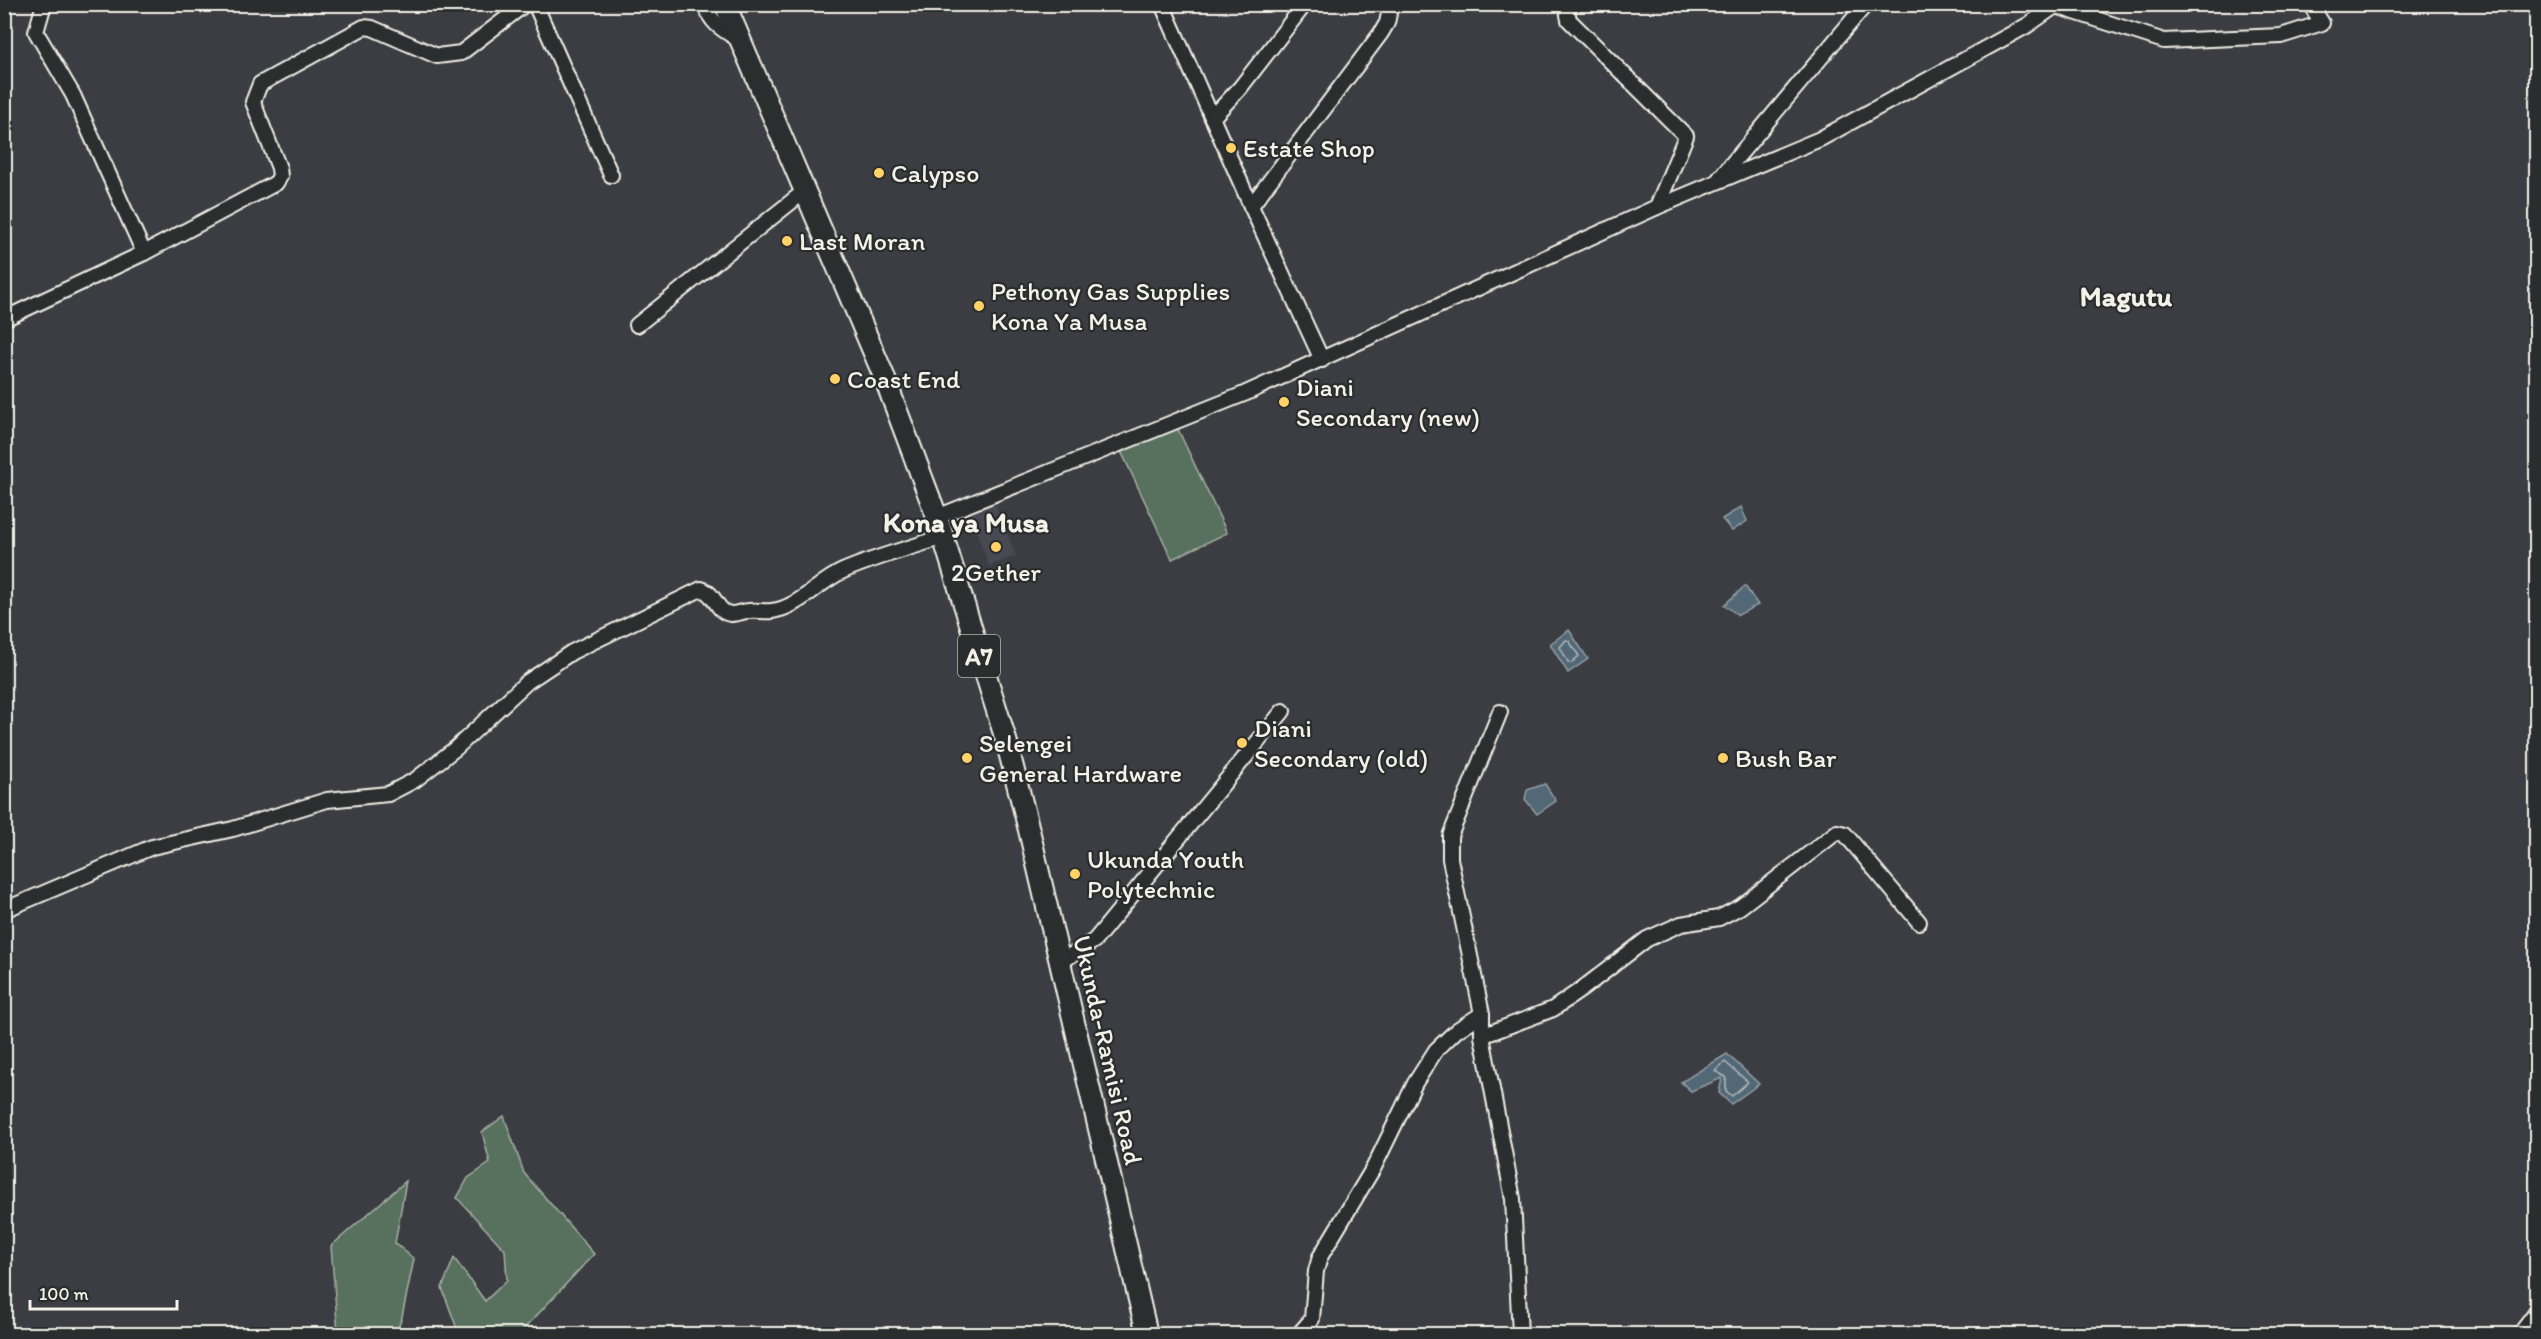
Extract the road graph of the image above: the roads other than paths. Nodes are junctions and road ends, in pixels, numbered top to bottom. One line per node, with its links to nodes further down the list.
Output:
1 (44, 4): 20 (street)
2 (525, 4): 20 (street)
3 (535, 4): 15 (street)
4 (704, 4): 13 (street)
5 (725, 4): 13 (highway, Ukunda-Ramisi Road / A7)
6 (1162, 4): 14 (street)
7 (1305, 4): 14 (street)
8 (1391, 4): 18 (street)
9 (1566, 4): 19 (street)
10 (1866, 4): 16 (street)
11 (2310, 4): 12 (street)
12 (2057, 5): 16 (street)
13 (741, 41): 17 (highway, Ukunda-Ramisi Road / A7)
14 (1212, 118): 18 (street)
15 (610, 175)
16 (1718, 181): 19 (street)
17 (806, 190): 22 (street); 24 (highway, Ukunda-Ramisi Road / A7)
18 (1251, 206): 23 (street)
19 (1657, 207): 23 (street)
20 (144, 253): 21 (street)
21 (4, 319)
22 (637, 325)
23 (1322, 360): 24 (street)
24 (937, 516): 25 (highway, Ukunda-Ramisi Road / A7)
25 (944, 537): 28 (street); 30 (highway, Ukunda-Ramisi Road / A7)
26 (1283, 711): 30 (street)
27 (1500, 712): 31 (street)
28 (4, 910)
29 (1919, 922): 32 (street)
30 (1059, 963): 34 (highway, Ukunda-Ramisi Road / A7)
31 (1482, 1014): 32 (street); 35 (street)
32 (1482, 1036): 36 (street)
33 (2536, 1313): 37 (street)
34 (1147, 1335)
35 (1299, 1335)
36 (1520, 1335)
37 (2520, 1335)

